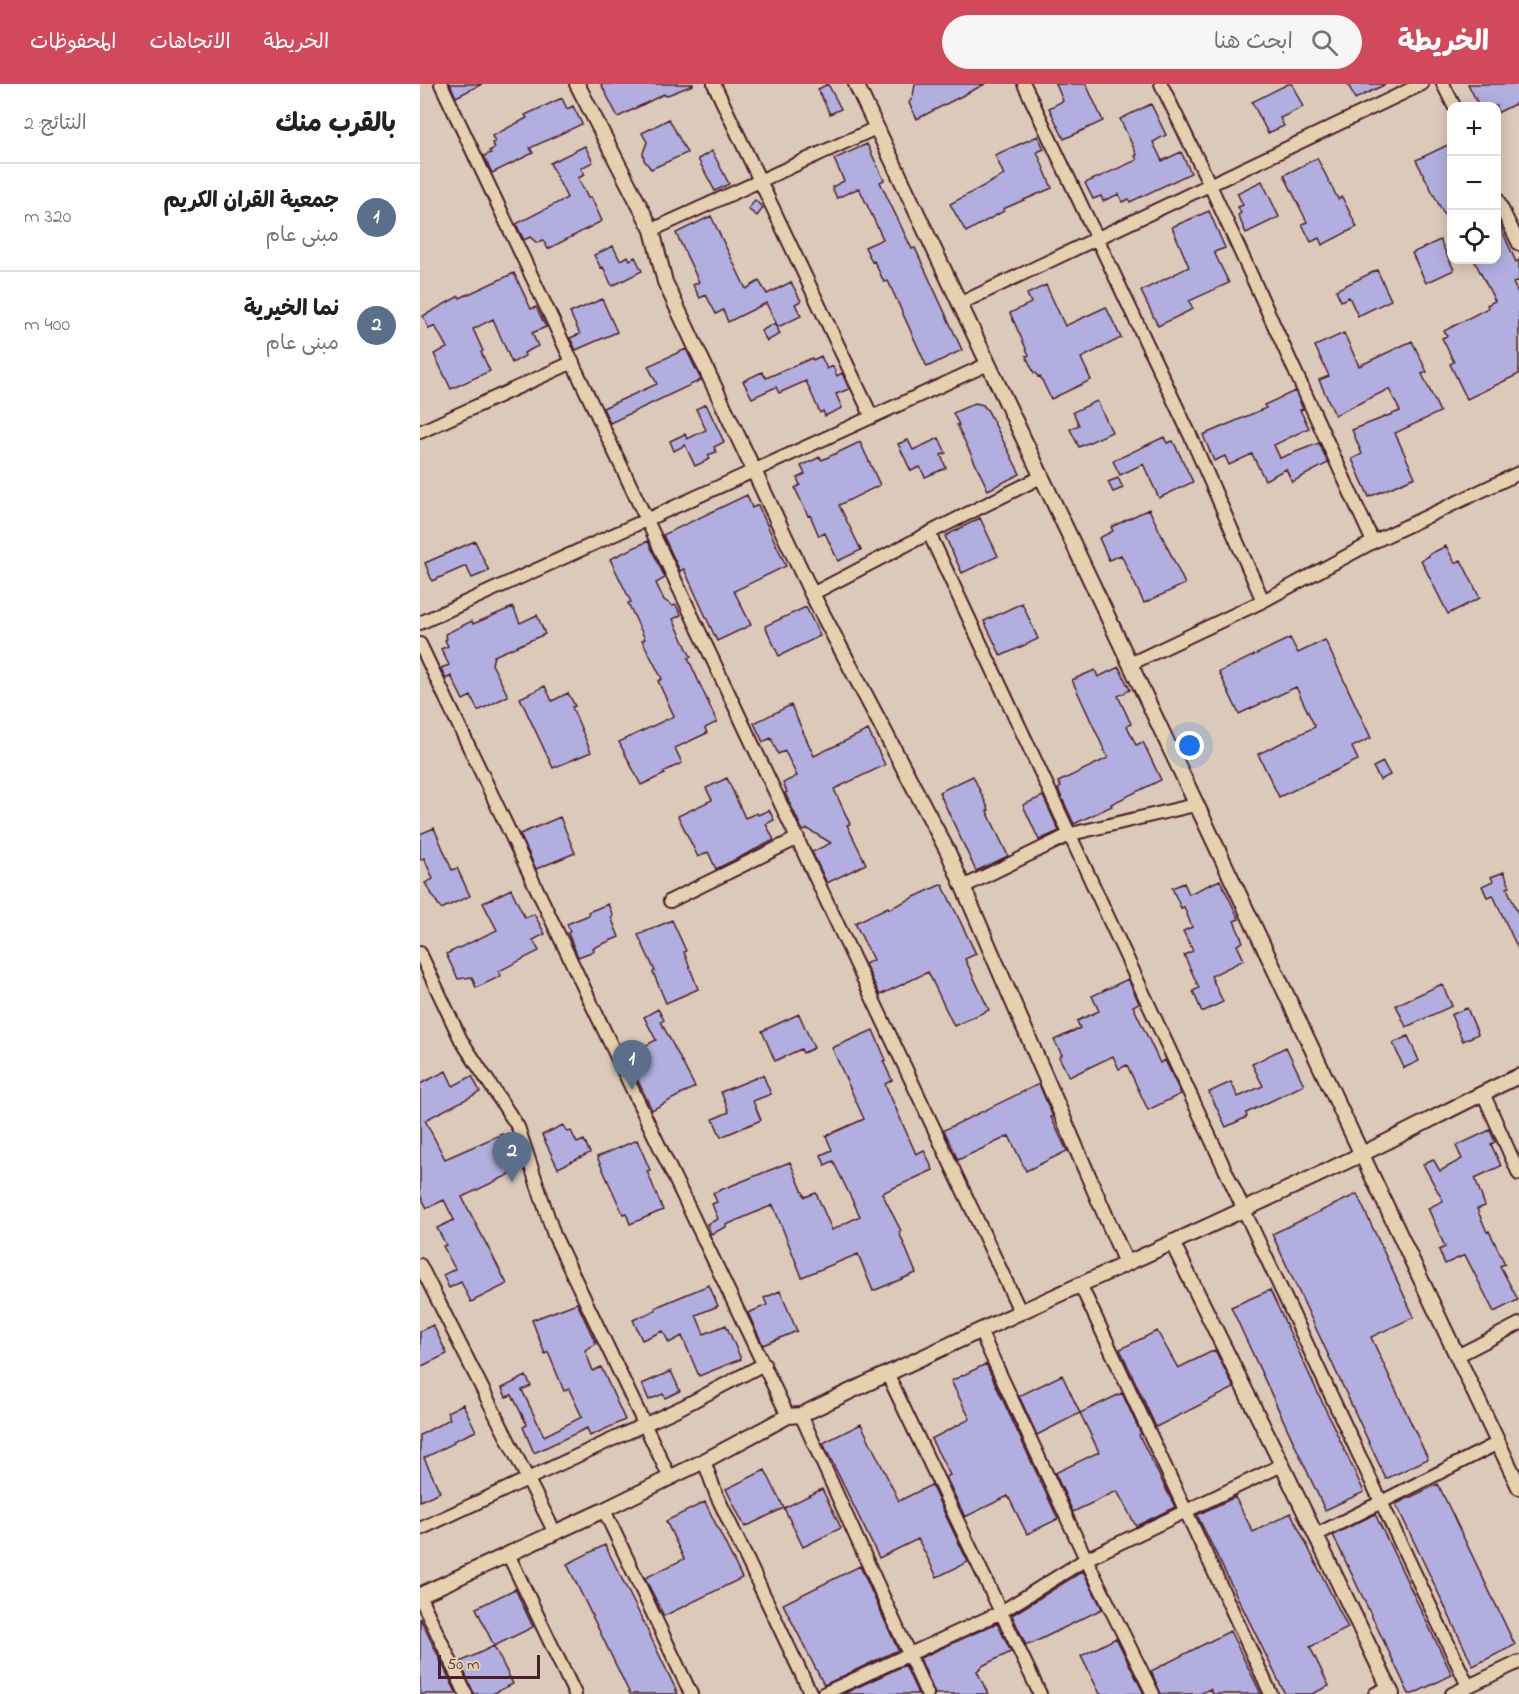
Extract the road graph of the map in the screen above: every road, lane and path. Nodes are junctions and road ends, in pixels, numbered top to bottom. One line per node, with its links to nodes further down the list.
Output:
1 (441, 84): 18 (street)
2 (577, 84): 14 (street)
3 (714, 84): 11 (street)
4 (856, 84): 10 (street)
5 (1024, 84): 15 (street)
6 (1161, 84): 12 (street)
7 (1422, 84): 12 (street)
8 (1443, 84): 9 (street)
9 (1452, 102)
10 (876, 128): 11 (street); 17 (street)
11 (759, 182): 14 (street); 20 (street)
12 (1210, 184): 15 (street); 27 (street)
13 (1501, 206): 16 (street)
14 (652, 230): 22 (street)
15 (1098, 238): 17 (street); 29 (street)
16 (1519, 244)
17 (959, 304): 19 (street)
18 (573, 362): 21 (street); 25 (street)
19 (988, 364): 20 (street); 24 (street)
20 (872, 417): 22 (street)
21 (420, 432)
22 (754, 471): 25 (street); 28 (street)
23 (1519, 473): 27 (street)
24 (1041, 477): 26 (street); 32 (street)
25 (648, 520): 30 (street); 35 (street)
26 (929, 533): 28 (street); 34 (street)
27 (1373, 542): 29 (street)
28 (812, 594): 36 (street)
29 (1263, 600): 32 (street)
30 (420, 623)
31 (420, 644): 52 (street)
32 (1130, 664): 33 (street)
33 (1195, 805): 34 (street); 41 (street)
34 (1071, 834): 36 (street); 43 (street)
35 (798, 838): 37 (street); 48 (street)
36 (963, 887): 45 (street)
37 (670, 901)
38 (420, 953): 55 (street)
39 (1519, 1076): 40 (street)
40 (1483, 1093): 41 (street); 42 (street)
41 (1361, 1155): 43 (street); 51 (street)
42 (1519, 1174)
43 (1243, 1209): 44 (street); 62 (street)
44 (1172, 1242): 45 (street); 58 (street)
45 (1126, 1263): 47 (street)
46 (420, 1265): 59 (street)
47 (1080, 1284): 48 (street); 64 (street)
48 (1022, 1313): 50 (street)
49 (1519, 1324): 51 (street)
50 (980, 1331): 53 (street); 69 (street)
51 (1457, 1356): 56 (street)
52 (764, 1364): 54 (street); 55 (street)
53 (887, 1373): 54 (street); 71 (street)
54 (795, 1415): 57 (street); 72 (street)
55 (644, 1424): 59 (street); 60 (street)
56 (1498, 1443): 61 (street); 62 (street)
57 (705, 1461): 60 (street); 79 (street)
58 (1282, 1465): 64 (street); 67 (street)
59 (527, 1478): 65 (street); 66 (street)
60 (670, 1478): 63 (street)
61 (1519, 1487)
62 (1382, 1502): 67 (street); 74 (street)
63 (604, 1510): 66 (street); 78 (street)
64 (1186, 1511): 69 (street); 84 (street)
65 (420, 1529)
66 (555, 1533): 68 (street)
67 (1316, 1535): 75 (street)
68 (508, 1554): 70 (street); 77 (street)
69 (1086, 1559): 71 (street); 83 (street)
70 (420, 1596): 76 (street)
71 (1001, 1612): 72 (street); 82 (street)
72 (909, 1655): 80 (street); 81 (street)
73 (1518, 1666): 74 (street)
74 (1468, 1686): 86 (street)
75 (1390, 1691): 85 (street)
76 (466, 1694)
77 (575, 1694)
78 (691, 1694)
79 (810, 1694)
80 (823, 1694)
81 (927, 1694)
82 (1040, 1694)
83 (1153, 1694)
84 (1271, 1694)
85 (1375, 1694)
86 (1452, 1694)

